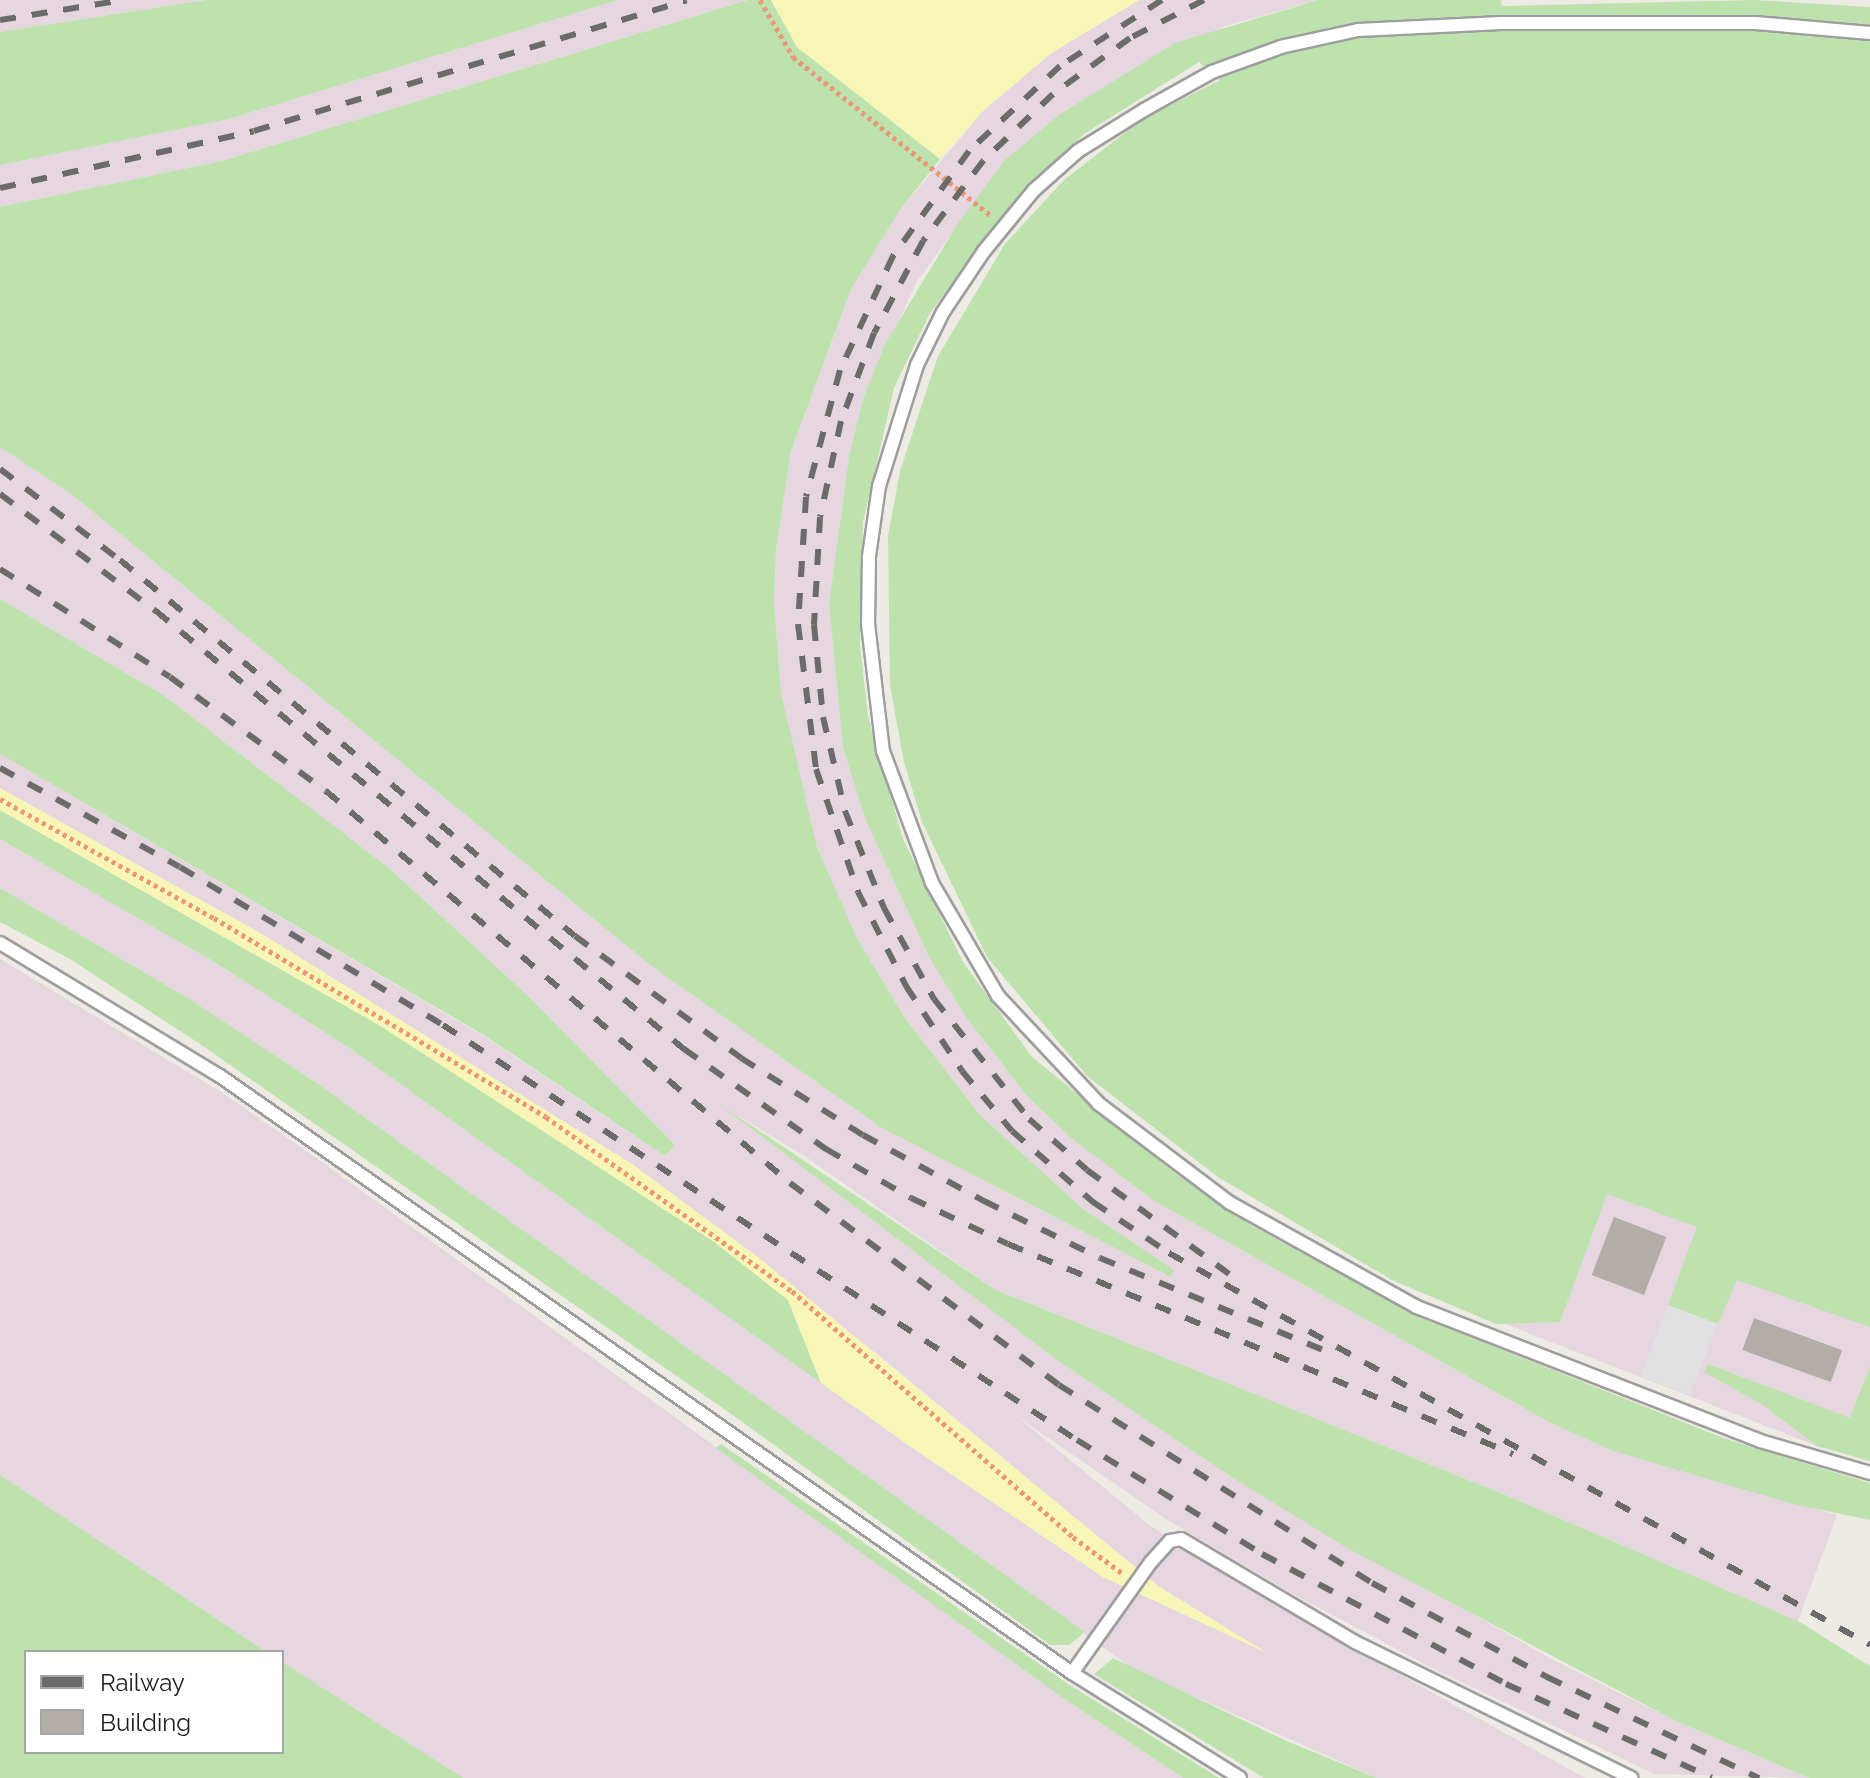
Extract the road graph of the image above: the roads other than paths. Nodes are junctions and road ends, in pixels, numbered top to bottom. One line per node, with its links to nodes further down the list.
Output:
1 (1870, 33): 3 (lane)
2 (0, 943): 4 (lane)
3 (1870, 1473)
4 (1072, 1673): 5 (lane); 6 (lane)
5 (1240, 1778)
6 (1631, 1778)

